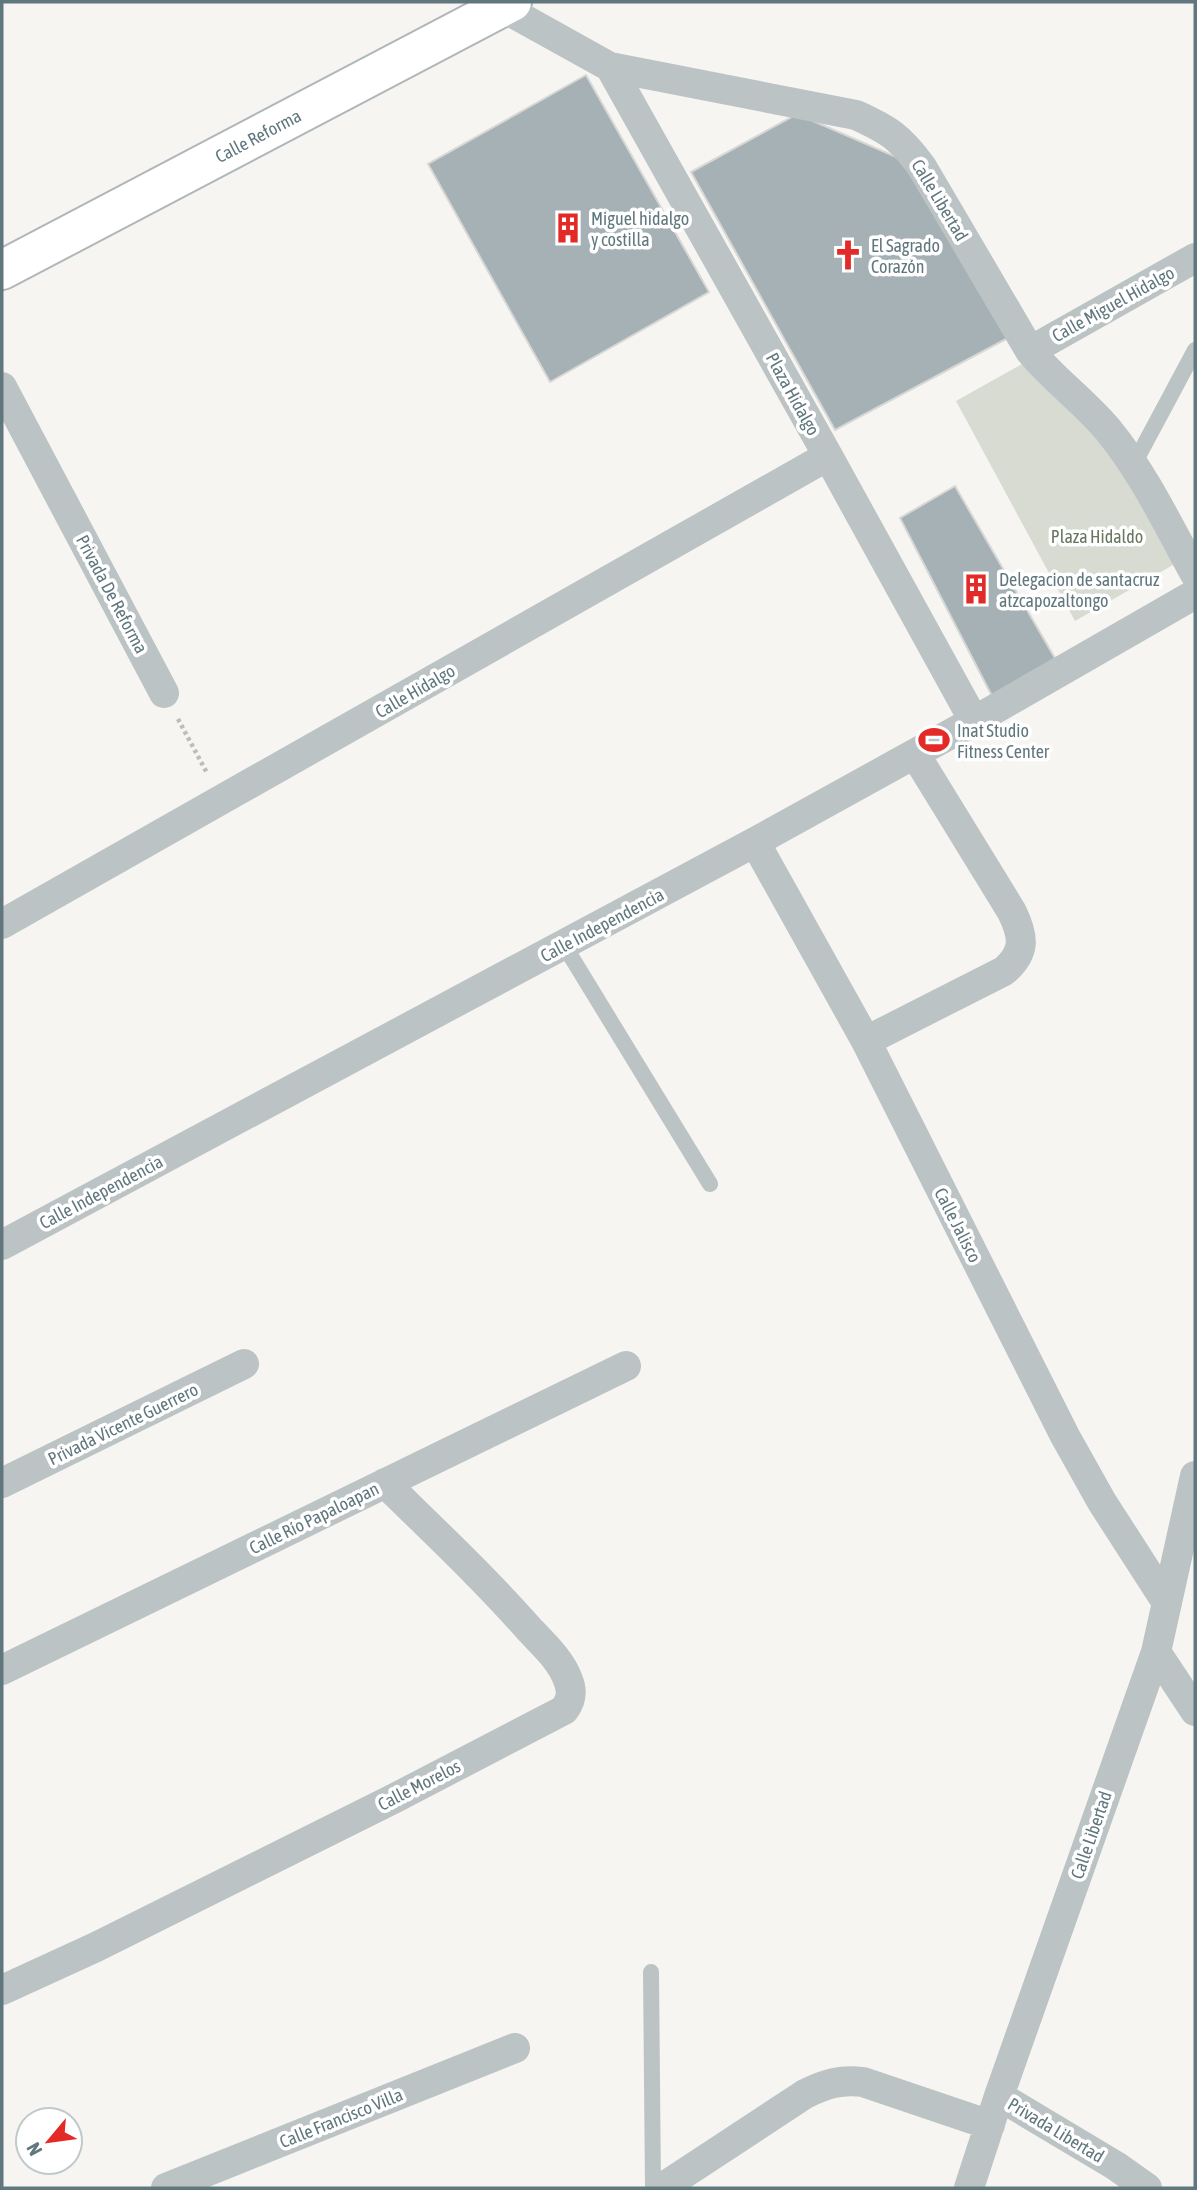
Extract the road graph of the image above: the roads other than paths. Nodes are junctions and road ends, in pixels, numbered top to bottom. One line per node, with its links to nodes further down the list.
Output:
1 (507, 4): 2 (street, Calle Libertad); 4 (street, Calle Reforma)
2 (610, 67): 6 (street, Calle Libertad); 8 (street, Plaza Hidalgo)
3 (1195, 258): 6 (street, Calle Miguel Hidalgo)
4 (2, 271)
5 (1195, 350): 9 (lane)
6 (1030, 351): 9 (street, Calle Libertad)
7 (2, 387): 12 (street, Privada De Reforma)
8 (828, 456): 13 (street, Plaza Hidalgo); 16 (street, Calle Hidalgo)
9 (1135, 464): 10 (street, Calle Libertad)
10 (1195, 574)
11 (1195, 594): 13 (street, Calle Independencia)
12 (164, 693)
13 (974, 721): 14 (street, Calle Independencia)
14 (915, 754): 15 (street, Calle Independencia); 18 (street)
15 (755, 842): 17 (street, Calle Independencia); 18 (street, Calle Jalisco)
16 (2, 924)
17 (564, 945): 19 (lane); 20 (street, Calle Independencia)
18 (866, 1041): 26 (street, Calle Jalisco)
19 (710, 1184)
20 (2, 1245)
21 (244, 1364): 24 (street, Privada Vicente Guerrero)
22 (626, 1366): 25 (street, Calle Río Papaloapan)
23 (1195, 1476): 26 (street, Calle Libertad)
24 (2, 1483)
25 (385, 1483): 28 (street, Calle Río Papaloapan); 31 (street, Calle Morelos)
26 (1167, 1603): 27 (street, Calle Libertad)
27 (1156, 1651): 29 (street); 33 (street, Calle Libertad)
28 (2, 1670)
29 (1195, 1711)
30 (651, 1972): 36 (lane)
31 (2, 1990)
32 (515, 2048): 35 (street, Calle Francisco Villa)
33 (999, 2096): 34 (street, Calle Libertad); 39 (street, Privada Libertad)
34 (990, 2125): 37 (street); 38 (street, Calle Libertad)
35 (166, 2188)
36 (653, 2188)
37 (662, 2188)
38 (969, 2188)
39 (1147, 2188)

